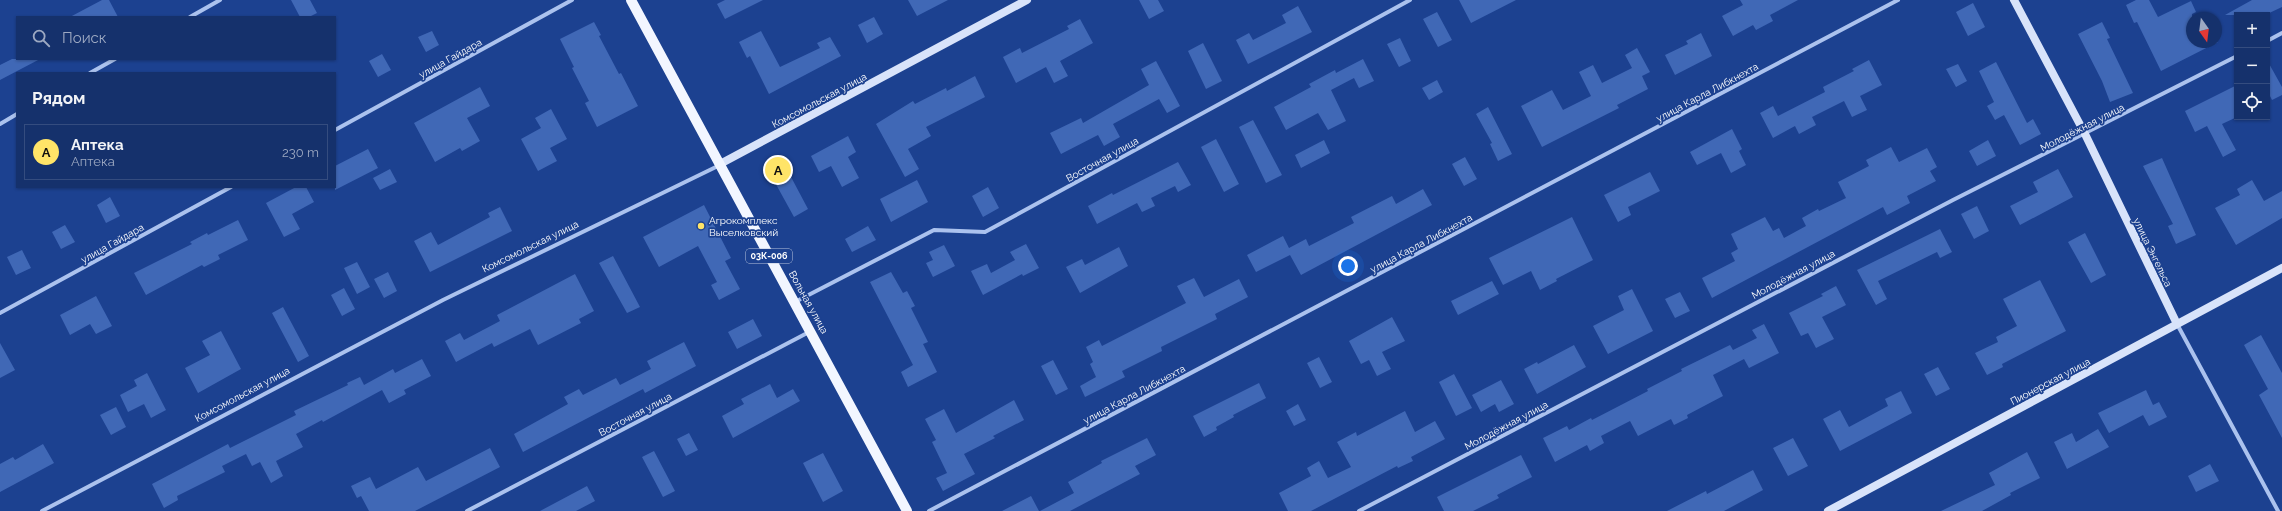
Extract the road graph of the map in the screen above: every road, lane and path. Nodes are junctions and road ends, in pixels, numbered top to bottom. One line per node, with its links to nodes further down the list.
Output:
1 (220, 0): 8 (street)
2 (572, 0): 16 (street, улица Гайдара)
3 (631, 0): 18 (main road, Вольная улица / 03К-006)
4 (1027, 0): 18 (street, Комсомольская улица)
5 (1410, 0): 21 (street, Восточная улица)
6 (1898, 0): 29 (street, улица Карла Либкнехта)
7 (2014, 0): 17 (street, улица Энгельса)
8 (192, 16)
9 (2282, 33): 10 (street)
10 (2270, 39)
11 (2234, 58): 17 (street, Молодёжная улица)
12 (113, 60): 13 (street)
13 (92, 72)
14 (16, 115): 15 (street)
15 (0, 124)
16 (336, 129)
17 (2085, 134): 23 (street, улица Энгельса); 30 (street, Молодёжная улица)
18 (720, 164): 21 (main road, Вольная улица / 03К-006); 26 (street, Комсомольская улица)
19 (229, 188): 22 (street, улица Гайдара)
20 (2282, 268): 23 (street, Пионерская улица)
21 (795, 303): 24 (main road, Вольная улица / 03К-006)
22 (0, 313)
23 (2177, 324): 25 (street, улица Энгельса); 31 (street, Пионерская улица)
24 (811, 331): 27 (street, Восточная улица); 28 (main road, Вольная улица / 03К-006)
25 (2277, 509): 32 (street)
26 (42, 511)
27 (467, 511)
28 (907, 511)
29 (930, 511)
30 (1359, 511)
31 (1828, 511)
32 (2271, 511)

